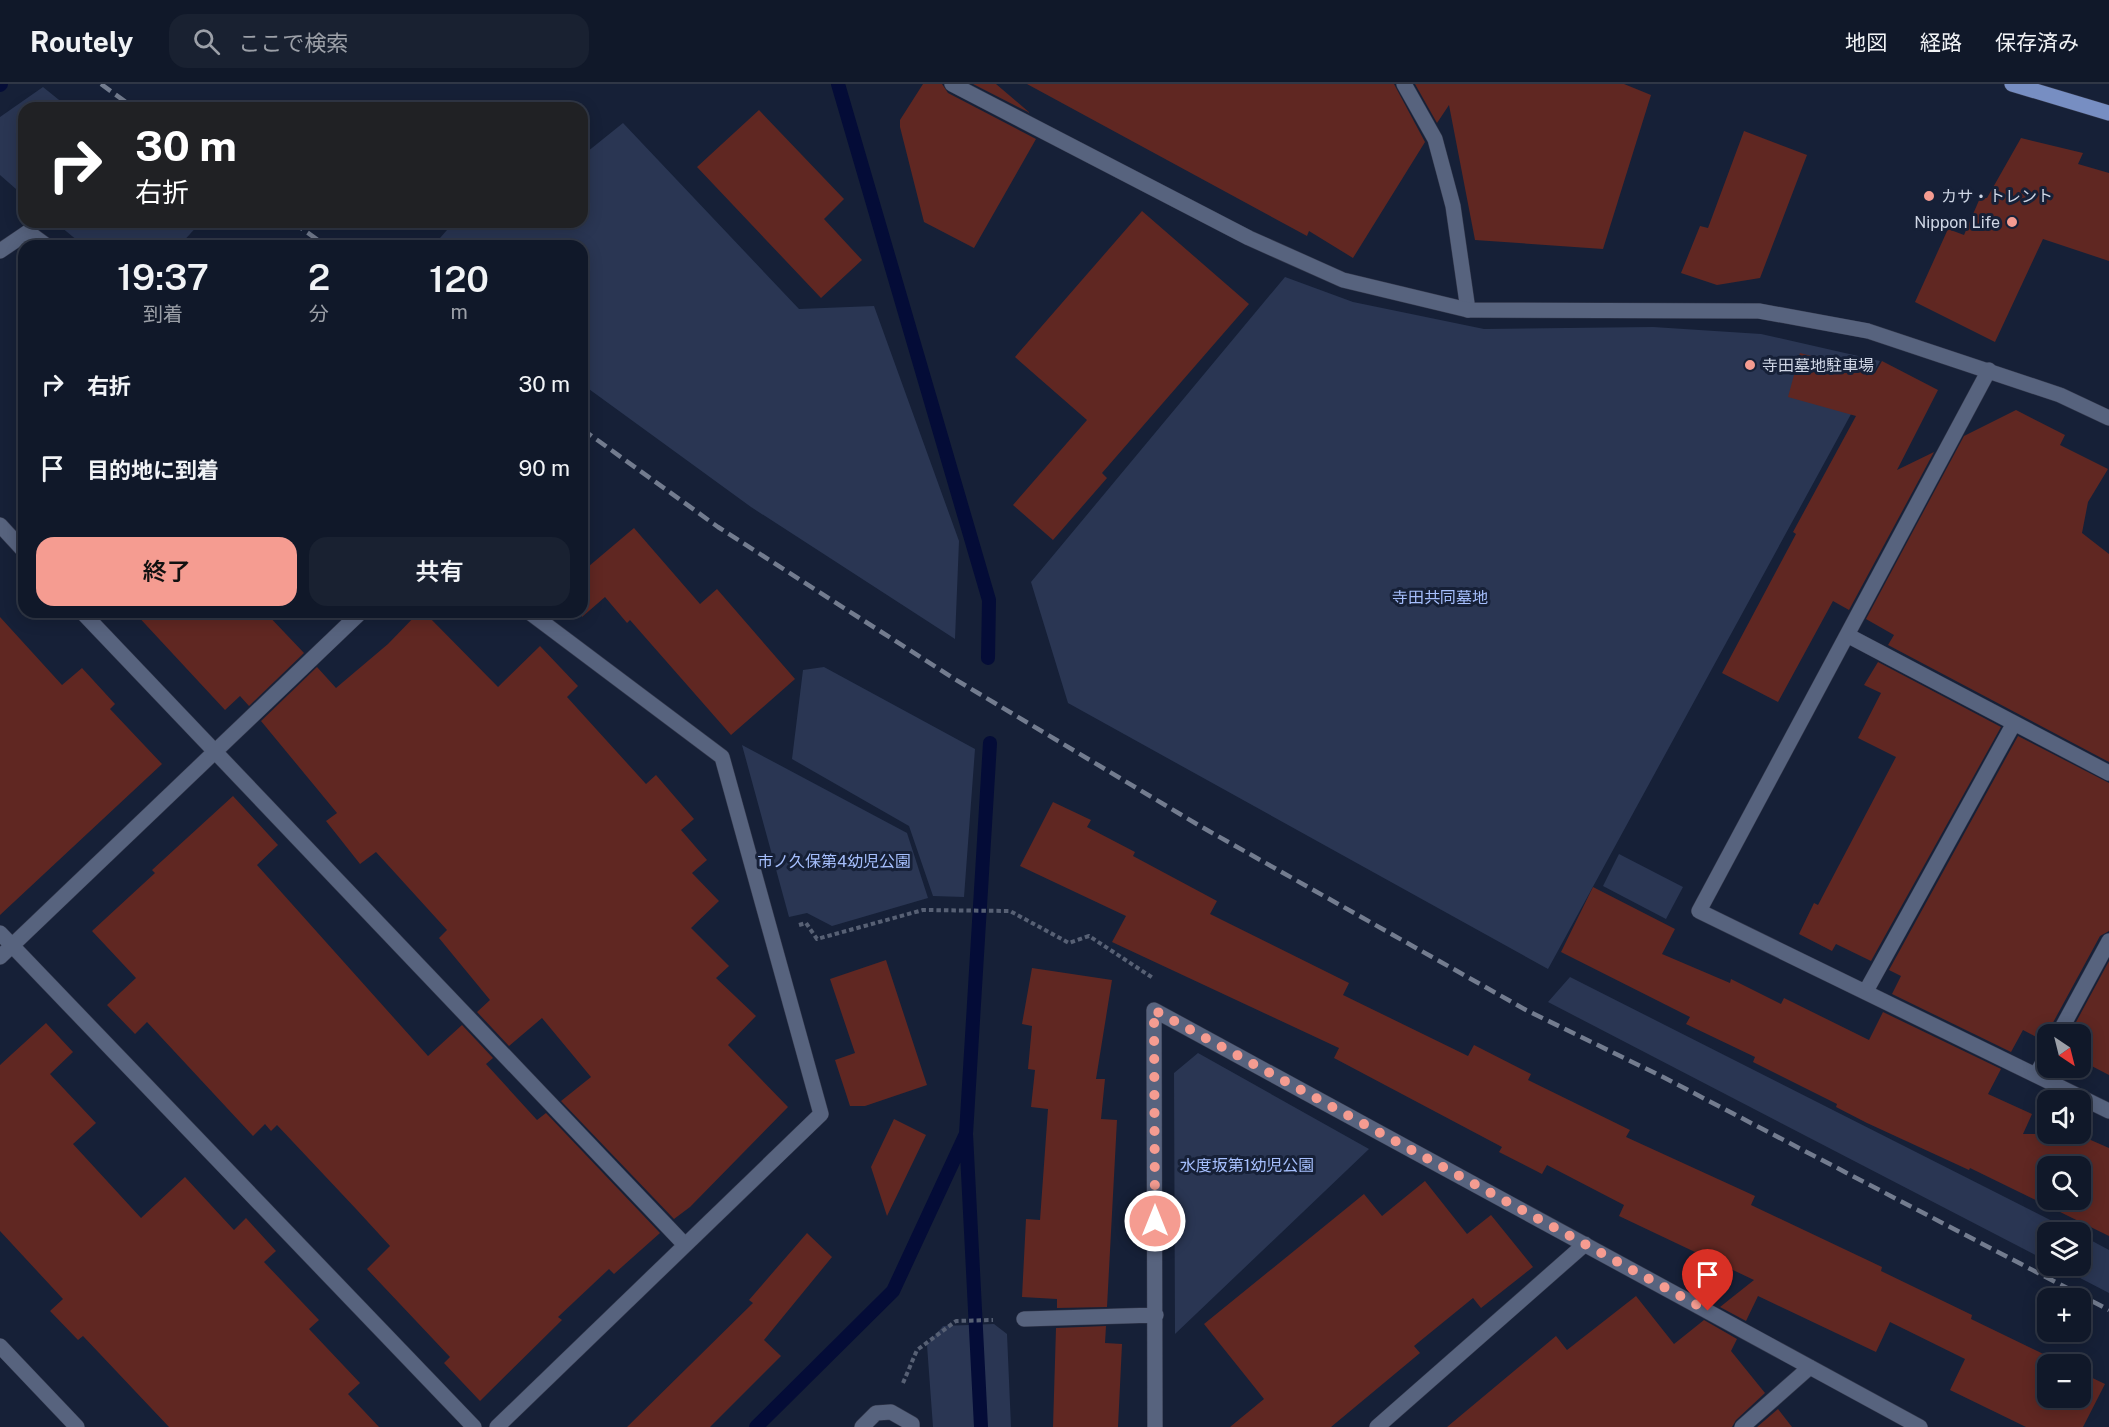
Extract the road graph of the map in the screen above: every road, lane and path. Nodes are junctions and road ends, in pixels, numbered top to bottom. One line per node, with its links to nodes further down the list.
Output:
1 (952, 84): 8 (street)
2 (1404, 84): 8 (street)
3 (2012, 84): 4 (main road)
4 (2045, 90): 5 (main road)
5 (2109, 113)
6 (38, 240): 7 (street)
7 (0, 251)
8 (1468, 310): 9 (street)
9 (1989, 370): 10 (street); 16 (street)
10 (2109, 418)
11 (0, 525): 12 (street)
12 (18, 544)
13 (88, 618): 18 (street)
14 (355, 618): 18 (street)
15 (537, 618): 21 (street)
16 (1848, 635): 17 (street); 25 (street)
17 (2013, 725): 19 (street); 25 (street)
18 (215, 751): 23 (street); 31 (street)
19 (2109, 773)
20 (0, 933): 23 (street)
21 (769, 934): 26 (path); 31 (street)
22 (2109, 941): 27 (street)
23 (12, 946): 24 (street); 39 (street)
24 (0, 957)
25 (1866, 991): 28 (street)
26 (1154, 1010): 30 (street); 32 (street)
27 (2064, 1024)
28 (2036, 1075): 29 (street)
29 (2109, 1111)
30 (1585, 1244): 36 (street); 44 (street)
31 (685, 1245): 40 (street)
32 (1156, 1315): 33 (street); 43 (street)
33 (1024, 1319)
34 (990, 1320): 37 (path)
35 (0, 1346): 38 (street)
36 (1810, 1367): 45 (street); 46 (street)
37 (891, 1412): 41 (street); 42 (street)
38 (77, 1427)
39 (474, 1427)
40 (497, 1427)
41 (862, 1427)
42 (912, 1427)
43 (1155, 1427)
44 (1377, 1427)
45 (1742, 1427)
46 (1920, 1427)

